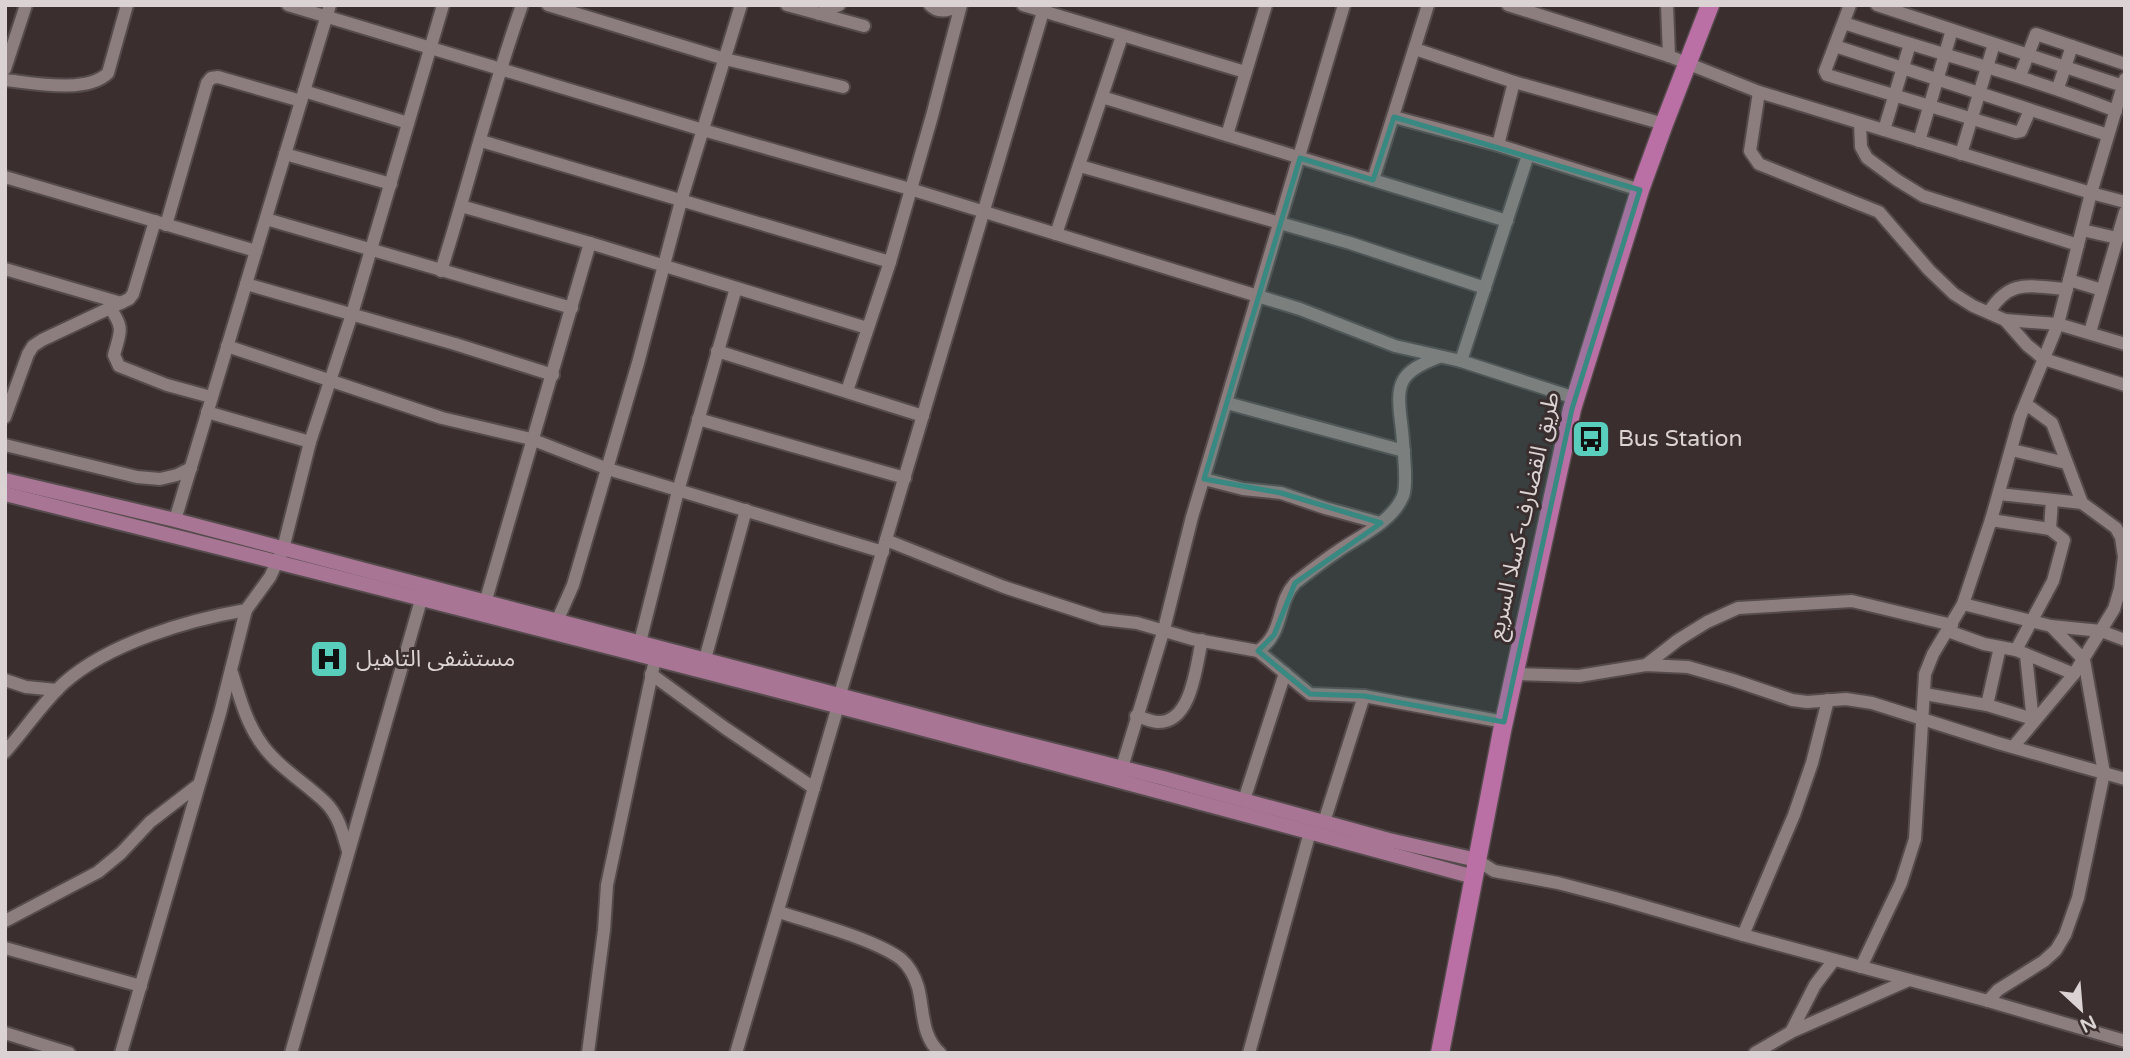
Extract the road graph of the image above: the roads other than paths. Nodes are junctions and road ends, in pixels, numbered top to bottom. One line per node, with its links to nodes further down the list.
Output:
1 (26, 5): 44 (street)
2 (127, 5): 47 (street)
3 (288, 5): 22 (street)
4 (443, 5): 32 (street)
5 (522, 5): 42 (street)
6 (548, 5): 37 (street)
7 (741, 5): 37 (street)
8 (787, 5): 23 (street)
9 (839, 5): 23 (street)
10 (930, 5): 11 (street)
11 (960, 5): 81 (street)
12 (1023, 5): 21 (street)
13 (1266, 5): 45 (street)
14 (1344, 5): 76 (street)
15 (1428, 5): 33 (street)
16 (1508, 5): 35 (street)
17 (1667, 5): 35 (street)
18 (1710, 5): 38 (highway, طريق القضارف-كسلا السريع)
19 (1850, 5): 24 (street)
20 (1877, 5): 26 (street)
21 (1044, 8): 27 (street); 88 (street)
22 (329, 11): 32 (street); 55 (street)
23 (818, 14): 25 (street)
24 (1844, 23): 28 (street); 30 (street)
25 (863, 26)
26 (1952, 30): 29 (street); 36 (street)
27 (1122, 36): 45 (street); 57 (street)
28 (1910, 44): 36 (street); 43 (street)
29 (1994, 44): 34 (street); 40 (street)
30 (1835, 46): 43 (street); 56 (street)
31 (2072, 46): 34 (street); 39 (street); 41 (street)
32 (429, 49): 42 (street); 63 (street)
33 (1415, 50): 49 (street); 61 (street)
34 (2028, 55): 41 (street); 46 (street)
35 (1669, 56): 38 (street)
36 (1944, 56): 40 (street); 48 (street)
37 (725, 59): 51 (street); 66 (street)
38 (1687, 63): 53 (street); 65 (highway, طريق القضارف-كسلا السريع)
39 (2125, 64)
40 (1986, 66): 46 (street); 54 (street)
41 (2065, 67): 50 (street); 52 (street)
42 (500, 68): 66 (street); 70 (street)
43 (1902, 68): 48 (street); 56 (street)
44 (5, 69)
45 (1245, 72): 68 (street)
46 (2020, 76): 52 (street)
47 (5, 80)
48 (1937, 80): 54 (street); 58 (street)
49 (1514, 82): 65 (street); 72 (street)
50 (2124, 83): 60 (street)
51 (843, 87)
52 (2058, 88): 60 (street)
53 (1759, 92): 64 (street); 112 (street)
54 (1978, 93): 59 (street); 62 (street)
55 (302, 96): 63 (street); 73 (street); 91 (street)
56 (1895, 96): 58 (street); 67 (street)
57 (1102, 97): 68 (street); 77 (street)
58 (1930, 106): 62 (street); 71 (street)
59 (2029, 110): 62 (street); 69 (street)
60 (2116, 111): 69 (street)
61 (1394, 117): 72 (street); 79 (street)
62 (1970, 118): 74 (street)
63 (408, 122): 80 (street)
64 (1860, 123): 67 (street); 97 (street)
65 (1664, 124): 82 (highway, طريق القضارف-كسلا السريع)
66 (703, 130): 81 (street); 84 (street)
67 (1884, 130): 71 (street)
68 (1227, 135): 76 (street)
69 (2108, 135): 83 (street)
70 (481, 141): 84 (street); 86 (street)
71 (1919, 141): 74 (street)
72 (1498, 145): 75 (street)
73 (285, 154): 80 (street); 89 (street)
74 (1961, 154): 83 (street)
75 (1528, 155): 82 (street); 90 (street)
76 (1300, 158): 79 (street); 92 (street)
77 (1080, 166): 92 (street); 94 (street)
78 (5, 177): 91 (street)
79 (1373, 180): 90 (street)
80 (391, 184): 98 (street)
81 (910, 189): 88 (street); 100 (street)
82 (1640, 190): 129 (highway, طريق القضارف-كسلا السريع)
83 (2091, 194): 85 (street); 93 (street)
84 (681, 201): 100 (street); 101 (street)
85 (2125, 202)
86 (461, 206): 96 (street); 103 (street)
87 (2125, 212): 95 (street)
88 (984, 213): 94 (street); 133 (street)
89 (265, 219): 98 (street); 99 (street)
90 (1507, 221): 107 (street)
91 (160, 223): 99 (street); 110 (street)
92 (1280, 224): 107 (street); 109 (street)
93 (2082, 230): 95 (street); 97 (street)
94 (1056, 234): 109 (street)
95 (2117, 238): 108 (street)
96 (590, 243): 101 (street); 111 (street)
97 (2078, 246): 105 (street)
98 (371, 249): 103 (street); 113 (street)
99 (256, 251): 104 (street)
100 (890, 262): 116 (street)
101 (663, 265): 106 (street); 143 (street)
102 (5, 269): 110 (street)
103 (441, 271): 111 (street)
104 (246, 284): 113 (street); 119 (street)
105 (2068, 285): 108 (street); 112 (street); 115 (street)
106 (736, 288): 116 (street); 120 (street)
107 (1485, 288): 123 (street)
108 (2102, 290): 117 (street)
109 (1258, 296): 121 (street); 130 (street)
110 (115, 306): 128 (street); 134 (street)
111 (572, 308): 124 (street)
112 (1989, 312): 114 (street)
113 (352, 314): 124 (street); 125 (street)
114 (2005, 320): 115 (street); 122 (street)
115 (2058, 324): 117 (street); 122 (street)
116 (867, 328): 127 (street)
117 (2090, 332): 118 (street)
118 (2125, 344)
119 (227, 346): 125 (street); 128 (street)
120 (717, 351): 127 (street); 135 (street)
121 (1439, 357): 123 (street); 140 (street)
122 (2045, 359): 126 (street); 131 (street)
123 (1461, 361): 129 (street)
124 (553, 375): 136 (street)
125 (330, 380): 136 (street); 137 (street)
126 (2125, 385)
127 (847, 391): 133 (street)
128 (211, 397): 132 (street)
129 (1575, 398): 182 (highway, طريق القضارف-كسلا السريع)
130 (1227, 403): 140 (street); 145 (street)
131 (2026, 404): 139 (street); 141 (street)
132 (207, 412): 137 (street); 142 (street)
133 (923, 416): 144 (street)
134 (5, 417)
135 (698, 419): 144 (street); 147 (street)
136 (531, 439): 143 (street); 161 (street)
137 (310, 442): 158 (street)
138 (5, 445): 142 (street)
139 (2012, 450): 141 (street); 149 (street)
140 (1404, 451): 155 (street)
141 (2066, 463): 151 (street)
142 (191, 467): 153 (street)
143 (608, 469): 147 (street); 165 (street)
144 (905, 478): 157 (street)
145 (1204, 479): 155 (street); 168 (street)
146 (5, 480): 153 (main road)
147 (678, 491): 152 (street); 172 (street)
148 (5, 494): 158 (main road)
149 (1999, 494): 150 (street); 154 (street)
150 (2052, 500): 151 (street); 156 (street)
151 (2082, 503): 159 (street)
152 (746, 510): 157 (street); 176 (street)
153 (175, 520): 158 (main road)
154 (1991, 520): 156 (street); 162 (street)
155 (1380, 523): 174 (street)
156 (2050, 529): 164 (street)
157 (885, 546): 168 (street); 188 (street)
158 (280, 556): 160 (main road); 161 (main road); 163 (street)
159 (2123, 594): 169 (street)
160 (421, 600): 165 (main road); 205 (street)
161 (485, 603): 165 (main road)
162 (1963, 604): 164 (street); 167 (street)
163 (246, 610): 180 (street); 185 (street)
164 (2032, 621): 166 (street); 175 (street)
165 (556, 626): 172 (main road); 177 (main road)
166 (2051, 626): 169 (street); 178 (street)
167 (1950, 628): 173 (street); 179 (street); 186 (street)
168 (1164, 629): 170 (street); 191 (street)
169 (2101, 631): 171 (street); 178 (street)
170 (1202, 640): 174 (street); 191 (street)
171 (2125, 640)
172 (640, 642): 177 (main road)
173 (2000, 647): 175 (street); 190 (street)
174 (1258, 651): 181 (street)
175 (2021, 652): 183 (street); 193 (street)
176 (705, 659): 177 (main road); 188 (main road)
177 (654, 660): 188 (main road); 201 (street); 222 (street)
178 (2084, 660): 183 (street); 197 (street)
179 (1646, 665): 182 (street); 189 (street)
180 (231, 670): 200 (street); 205 (street)
181 (1285, 673): 187 (street); 202 (street)
182 (1514, 674): 194 (highway, طريق القضارف-كسلا السريع)
183 (2074, 674): 193 (street)
184 (5, 680): 185 (street)
185 (57, 690): 196 (street)
186 (1925, 694): 190 (street); 192 (street)
187 (1364, 696): 194 (street); 203 (street)
188 (839, 700): 198 (main road); 201 (street)
189 (1828, 700): 192 (street); 209 (street)
190 (1987, 705): 193 (street)
191 (1136, 716): 198 (street)
192 (1922, 719): 195 (street); 212 (street)
193 (2033, 721): 195 (street)
194 (1504, 722): 206 (highway, طريق القضارف-كسلا السريع)
195 (2012, 747): 197 (street)
196 (5, 752)
197 (2104, 773): 199 (street); 215 (street)
198 (1120, 774): 202 (main road); 204 (main road)
199 (2125, 779)
200 (198, 785): 208 (street); 214 (street)
201 (814, 788): 207 (street)
202 (1244, 800): 203 (main road)
203 (1324, 822): 206 (main road)
204 (1310, 832): 206 (main road); 225 (street)
205 (348, 851): 221 (street)
206 (1475, 869): 209 (street); 226 (highway, طريق القضارف-كسلا السريع)
207 (779, 912): 223 (street); 224 (street)
208 (5, 921)
209 (1743, 935): 211 (street)
210 (5, 948): 214 (street)
211 (1834, 960): 212 (street); 216 (street)
212 (1861, 968): 213 (street)
213 (1909, 980): 215 (street); 216 (street)
214 (141, 986): 220 (street)
215 (1988, 1001): 218 (street)
216 (1791, 1032): 227 (street)
217 (5, 1033): 219 (street)
218 (2125, 1041)
219 (69, 1053)
220 (121, 1053)
221 (290, 1053)
222 (588, 1053)
223 (736, 1053)
224 (940, 1053)
225 (1249, 1053)
226 (1440, 1053)
227 (1755, 1053)

